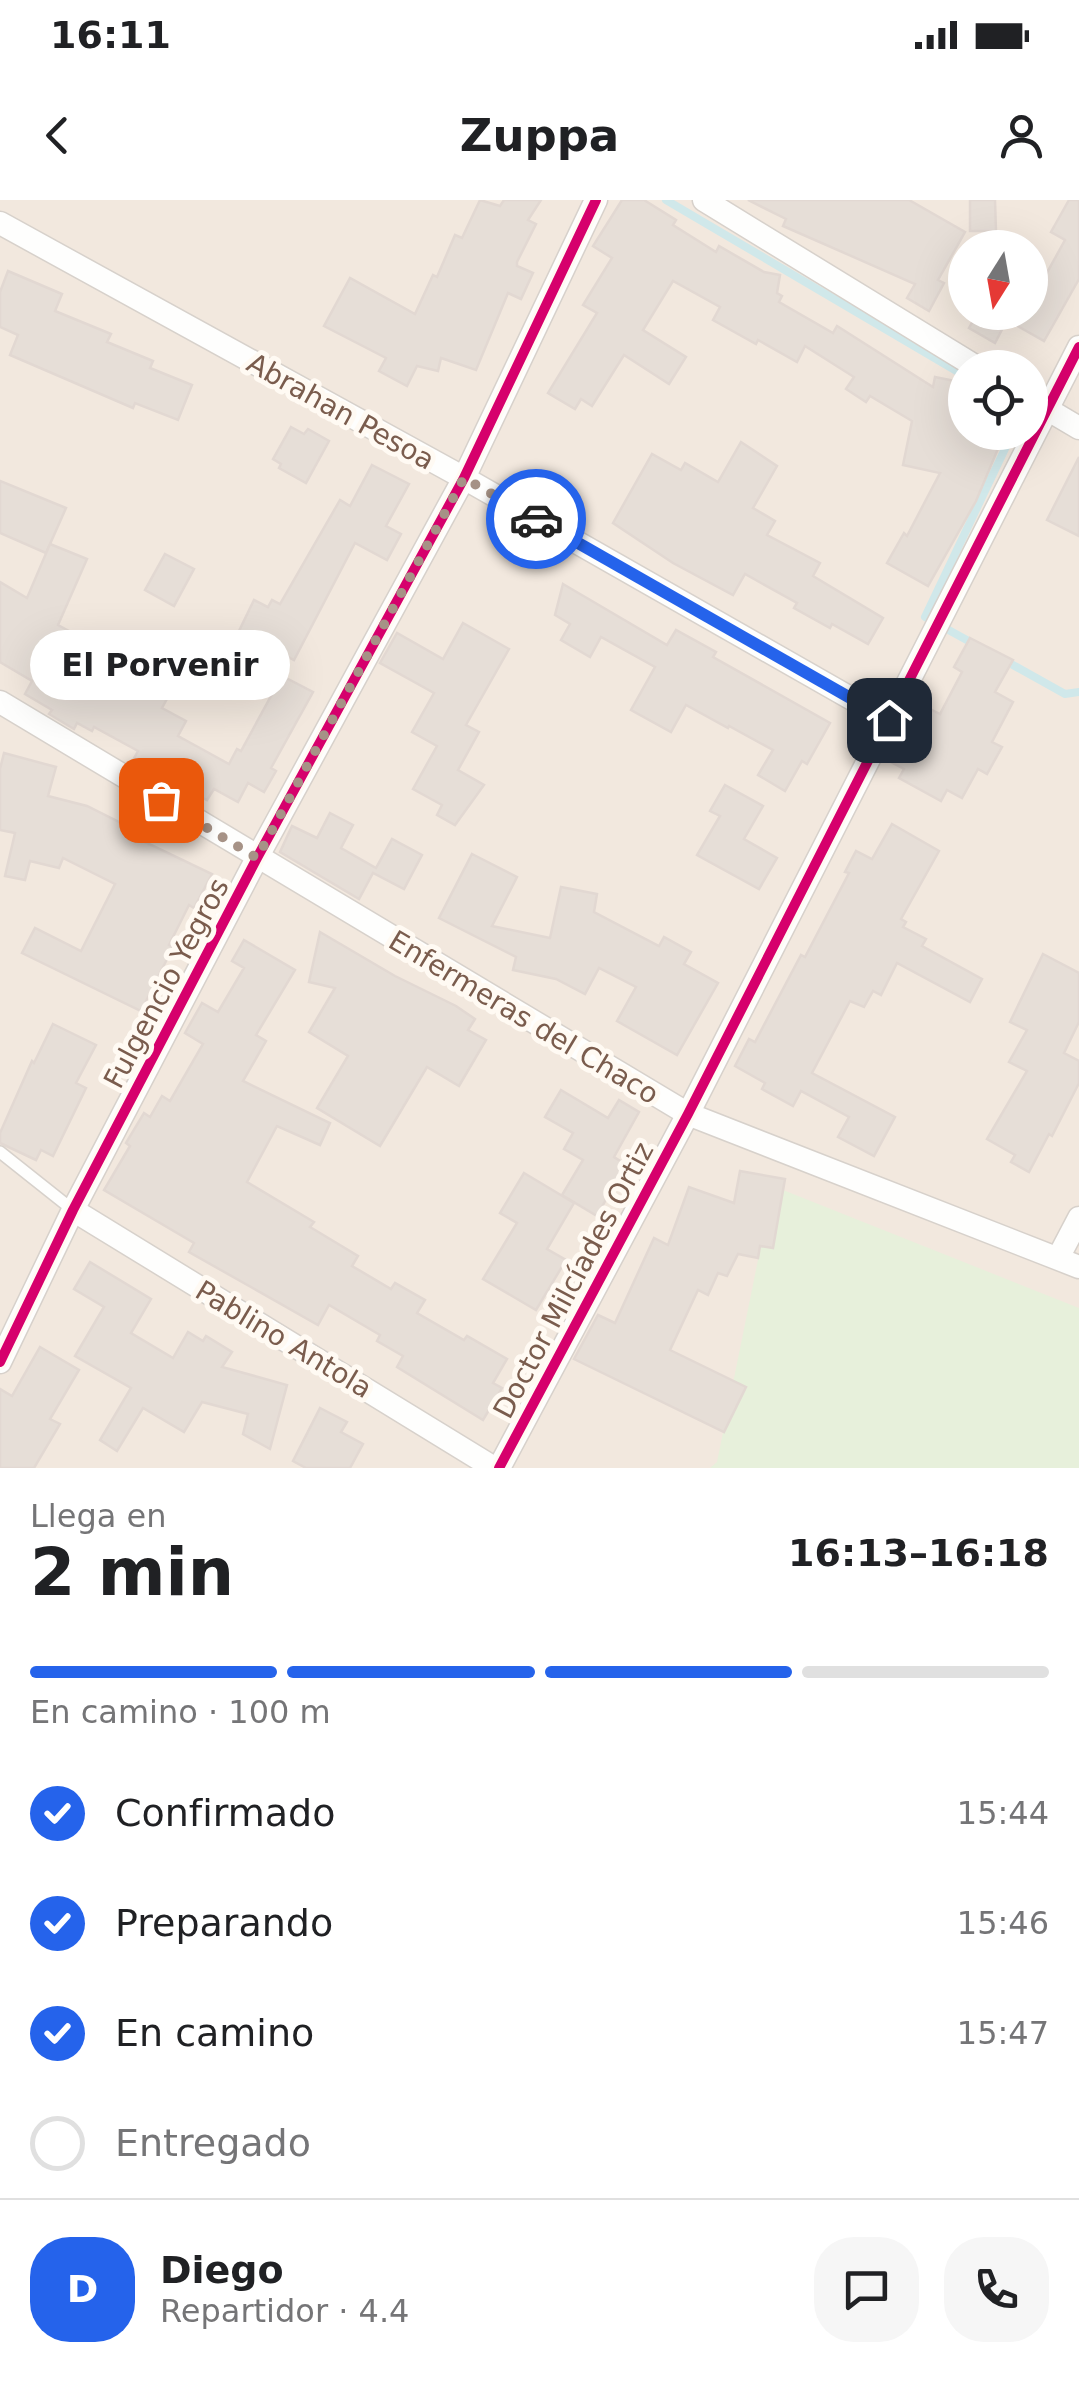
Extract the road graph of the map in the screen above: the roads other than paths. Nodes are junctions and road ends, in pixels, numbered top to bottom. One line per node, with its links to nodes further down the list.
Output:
1 (596, 200): 10 (street, Fulgencio Yegros)
2 (704, 200): 5 (street)
3 (0, 224): 10 (street, Abrahan Pesoa)
4 (1079, 347): 6 (street, Doctor Milcíades Ortiz)
5 (949, 350)
6 (1048, 390)
7 (1048, 410): 8 (street)
8 (1079, 428)
9 (1018, 450): 12 (street, Doctor Milcíades Ortiz)
10 (464, 478): 12 (street, Abrahan Pesoa); 13 (street, Fulgencio Yegros)
11 (0, 702): 13 (street, Enfermeras del Chaco)
12 (889, 720): 14 (street, Doctor Milcíades Ortiz)
13 (257, 858): 14 (street, Enfermeras del Chaco); 16 (street, Fulgencio Yegros)
14 (688, 1114): 18 (street, Enfermeras del Chaco); 20 (street, Doctor Milcíades Ortiz)
15 (0, 1152): 16 (lane)
16 (74, 1210): 19 (street, Fulgencio Yegros); 20 (street, Pablino Antola)
17 (1079, 1218): 18 (street)
18 (1069, 1262)
19 (0, 1362)
20 (496, 1468)

